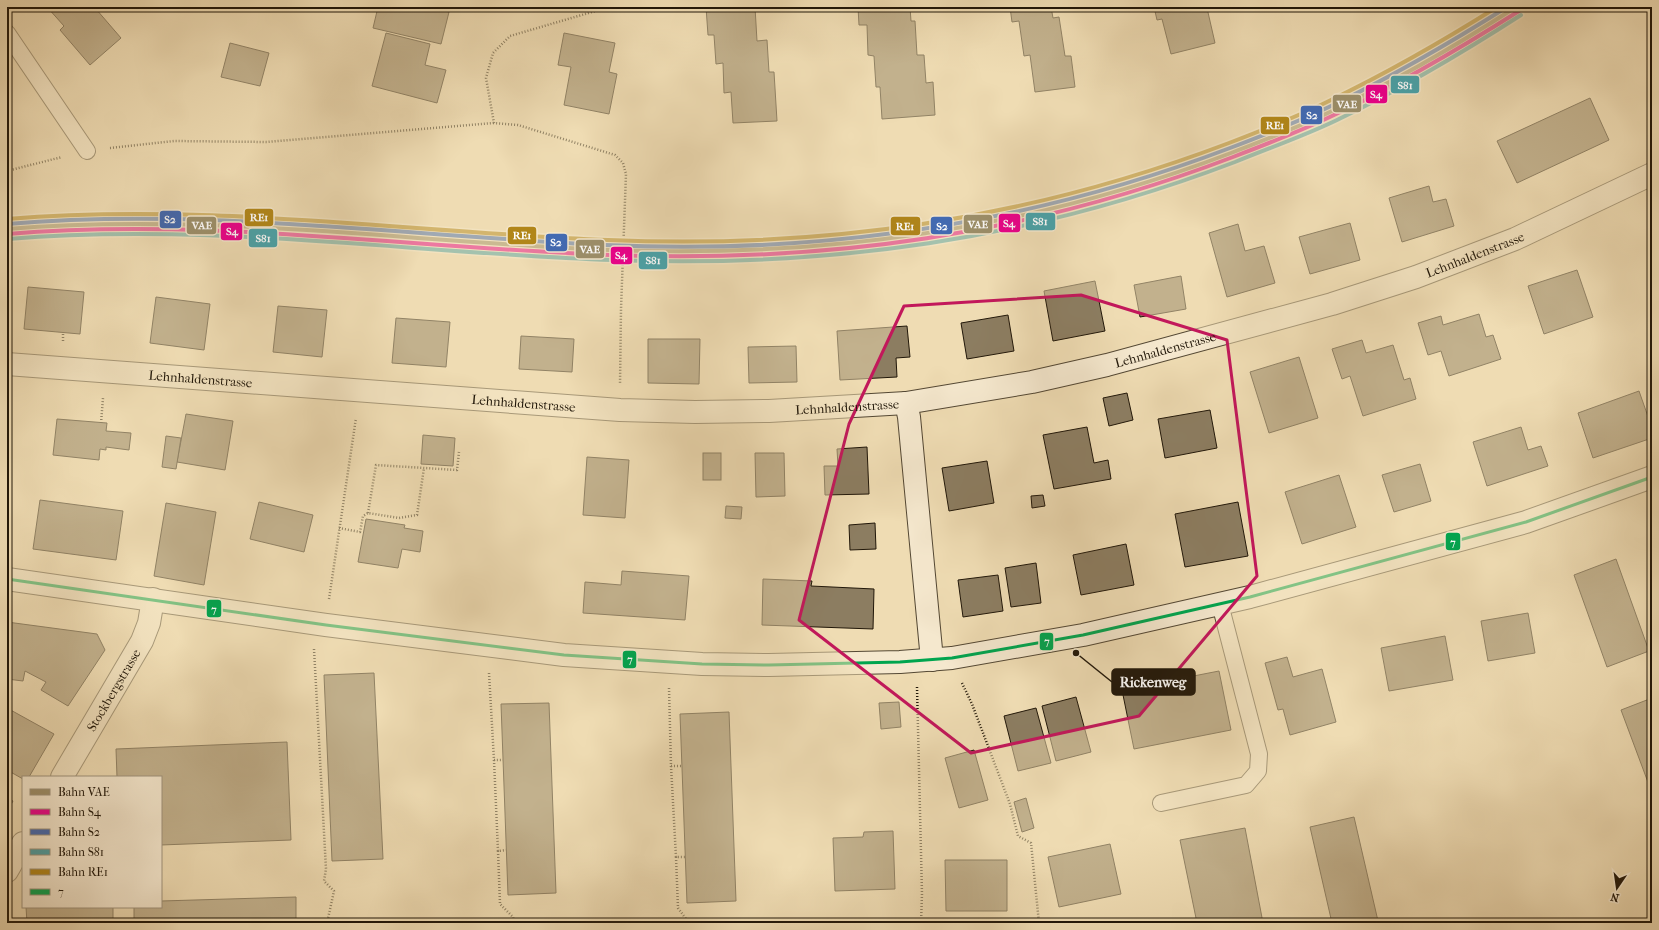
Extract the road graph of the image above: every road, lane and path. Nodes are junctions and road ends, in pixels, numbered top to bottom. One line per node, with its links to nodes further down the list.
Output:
1 (609, 7): 3 (path)
2 (7, 33): 4 (lane)
3 (494, 123): 4 (path); 8 (path)
4 (88, 151): 5 (path)
5 (7, 172)
6 (1652, 174): 10 (street, Lehnhaldenstrasse)
7 (7, 364): 10 (street, Lehnhaldenstrasse)
8 (620, 390)
9 (103, 393): 12 (path)
10 (906, 403): 23 (street)
11 (356, 413): 17 (path)
12 (101, 423)
13 (459, 452): 14 (path)
14 (424, 468): 16 (path); 16 (path)
15 (1652, 477): 21 (street)
16 (368, 513): 17 (path)
17 (339, 528): 20 (path)
18 (7, 579): 19 (street)
19 (153, 599): 23 (street); 32 (street, Stockbergstrasse)
20 (329, 603)
21 (1220, 604): 23 (street); 33 (lane)
22 (315, 658): 40 (path)
23 (932, 660)
24 (489, 670): 28 (path)
25 (959, 677): 44 (path)
26 (917, 683): 43 (path)
27 (669, 687): 30 (path)
28 (494, 760): 29 (path); 36 (path)
29 (503, 760)
30 (671, 766): 31 (path); 37 (path)
31 (682, 766)
32 (63, 776)
33 (1161, 804)
34 (22, 845): 39 (street)
35 (506, 850): 36 (path)
36 (498, 851): 41 (path)
37 (676, 857): 38 (path); 42 (path)
38 (685, 857)
39 (7, 870)
40 (327, 923)
41 (514, 923)
42 (689, 923)
43 (921, 923)
44 (1039, 923)

